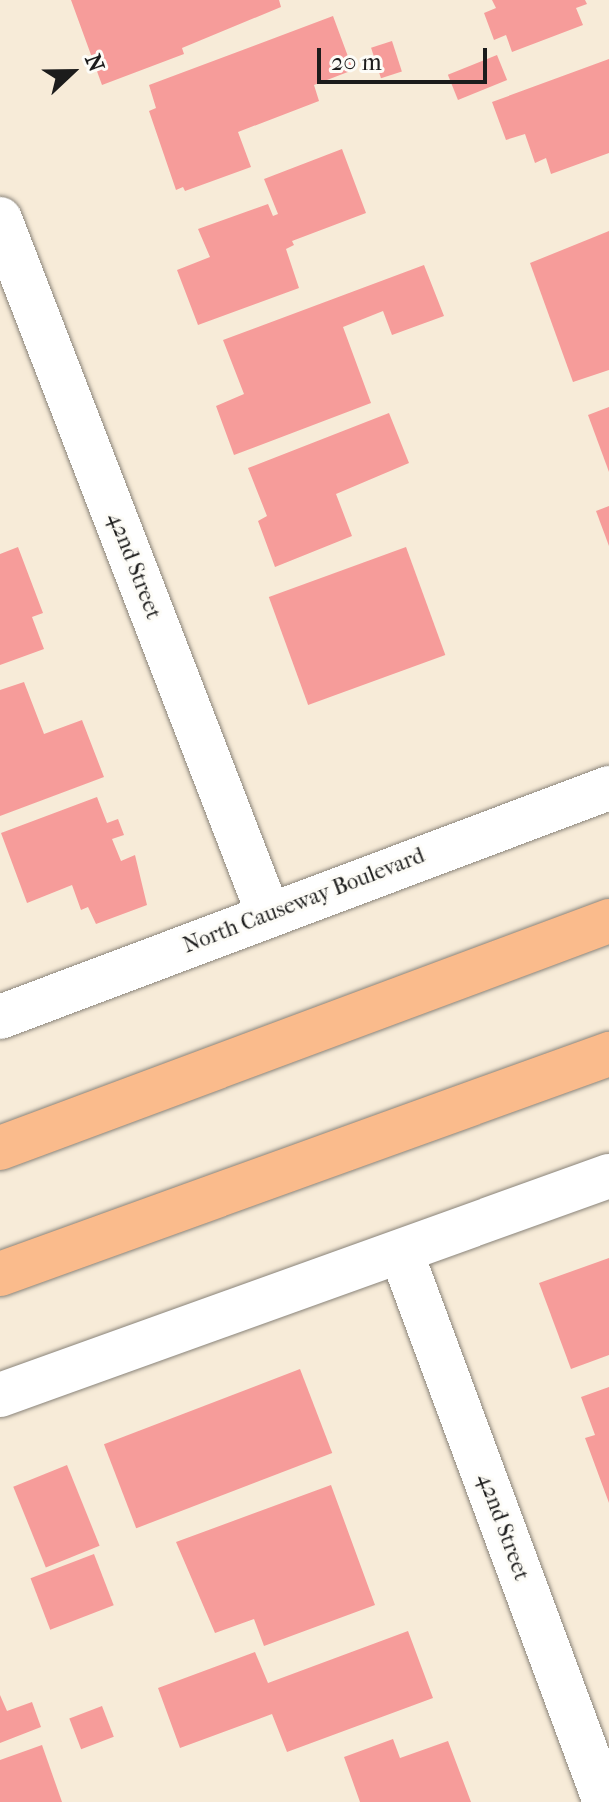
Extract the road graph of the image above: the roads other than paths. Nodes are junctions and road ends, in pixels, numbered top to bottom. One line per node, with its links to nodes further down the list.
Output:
1 (0, 219): 3 (street, 42nd Street)
2 (609, 788): 3 (street, North Causeway Boulevard)
3 (268, 913): 5 (street, North Causeway Boulevard)
4 (609, 921): 7 (highway)
5 (0, 1017)
6 (609, 1054): 10 (highway)
7 (0, 1148)
8 (609, 1176): 9 (street)
9 (401, 1252): 11 (street); 12 (street, 42nd Street)
10 (0, 1274)
11 (0, 1395)
12 (605, 1802)

